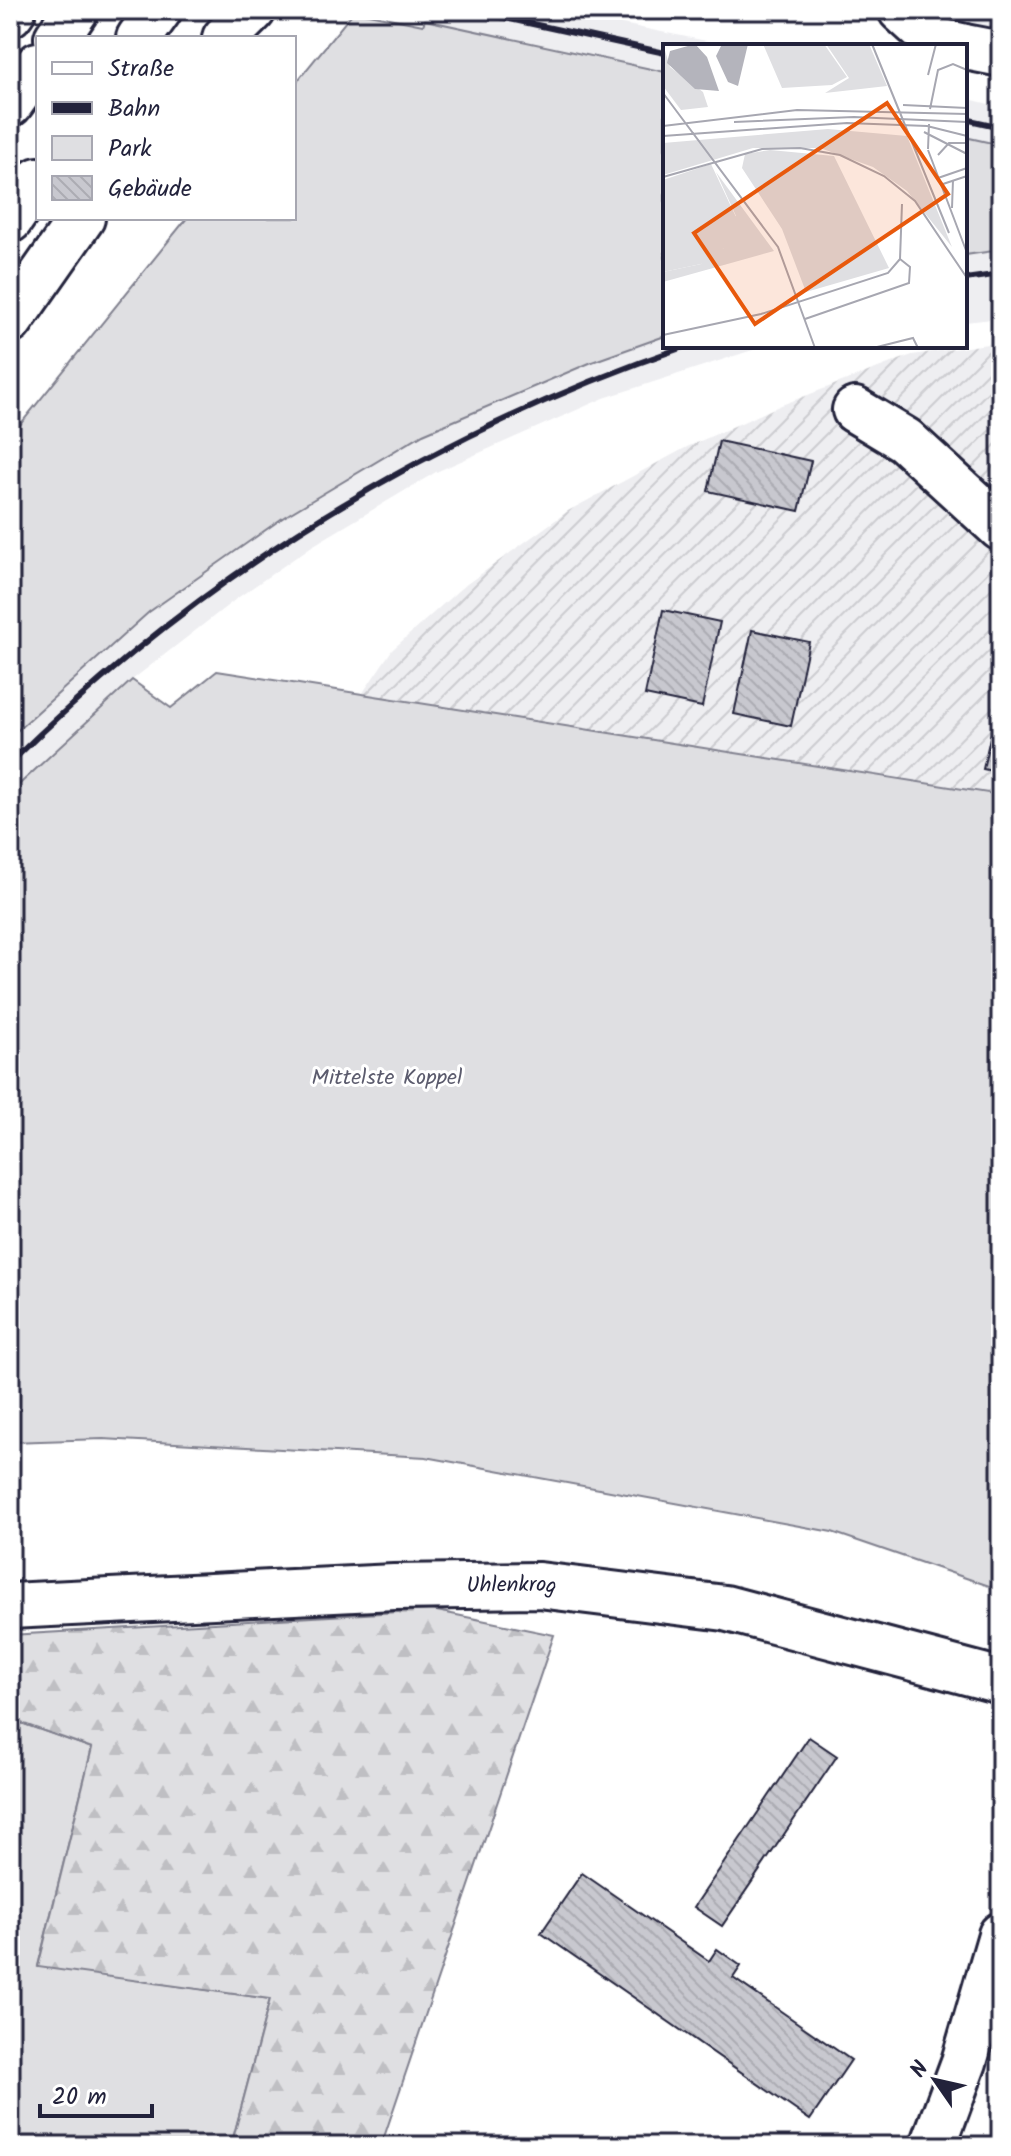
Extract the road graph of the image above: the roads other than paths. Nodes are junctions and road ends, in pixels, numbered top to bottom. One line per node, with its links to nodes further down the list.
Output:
1 (76, 10): 6 (main road)
2 (159, 10): 7 (main road)
3 (233, 10): 8 (main road)
4 (253, 10): 9 (main road)
5 (902, 10): 10 (main road)
6 (58, 36)
7 (140, 36)
8 (214, 36)
9 (227, 36)
10 (953, 44)
11 (967, 47): 12 (main road)
12 (1001, 54)
13 (36, 68): 14 (main road)
14 (10, 104)
15 (36, 183): 16 (main road)
16 (10, 220)
17 (81, 220): 18 (main road)
18 (10, 321)
19 (855, 410): 20 (main road)
20 (1001, 528)
21 (10, 1606): 22 (main road, Uhlenkrog)
22 (1001, 1681)
23 (1001, 1935): 24 (main road)
24 (933, 2146)

